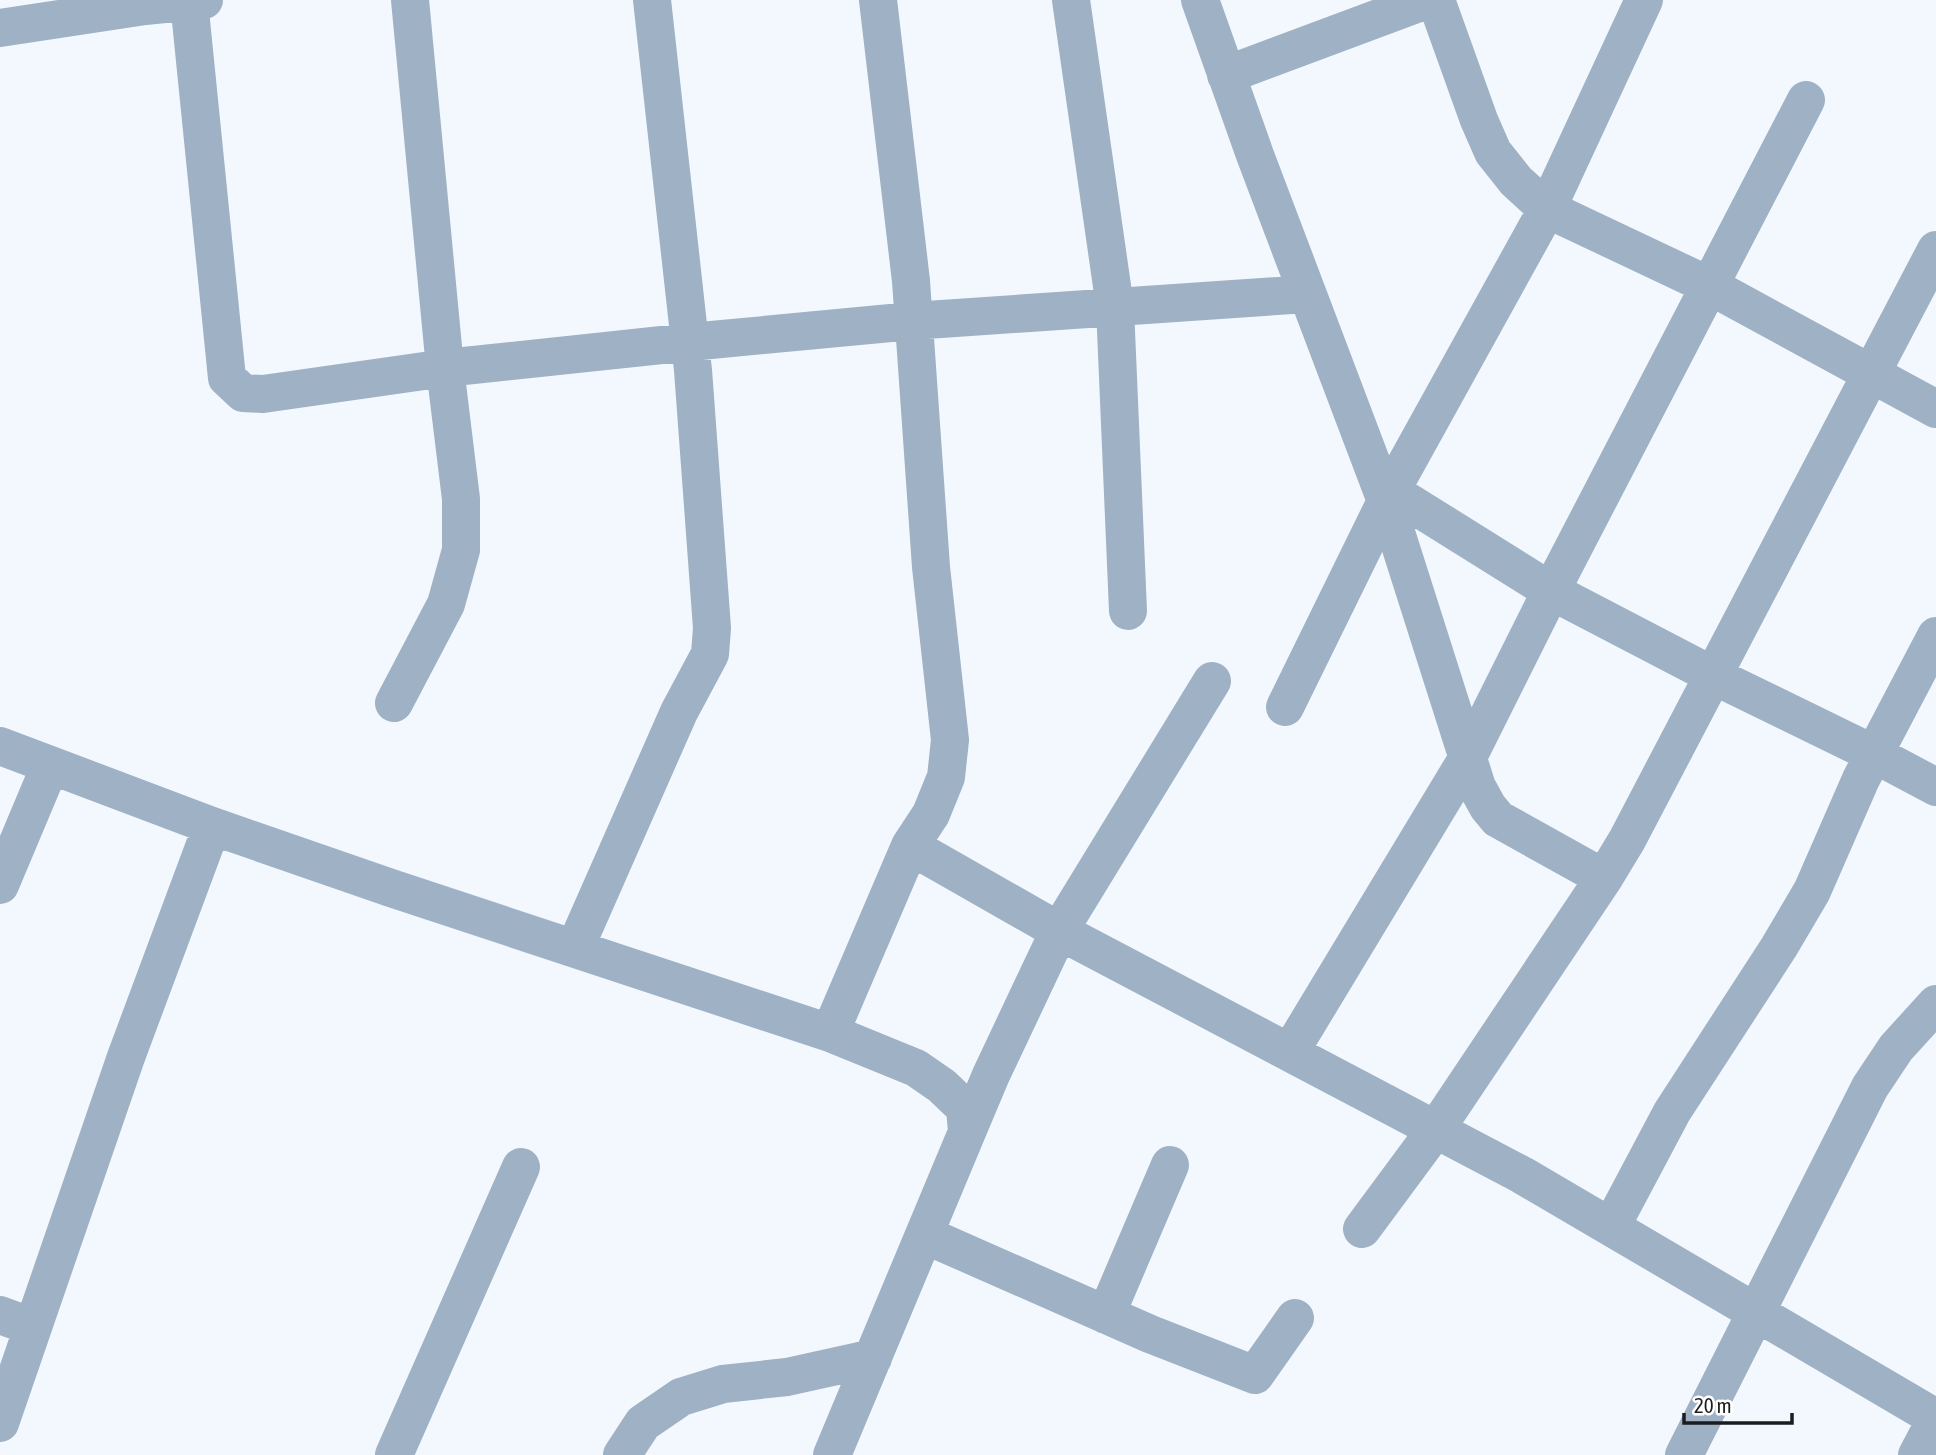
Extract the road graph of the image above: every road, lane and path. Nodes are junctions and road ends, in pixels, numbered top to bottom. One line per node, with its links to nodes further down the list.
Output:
1 (410, 0): 20 (street)
2 (652, 0): 19 (street)
3 (877, 0): 18 (street)
4 (1071, 0): 17 (street)
5 (1200, 0): 11 (street)
6 (1427, 0): 11 (street)
7 (1436, 0): 13 (street)
8 (1644, 0): 13 (street)
9 (196, 1): 10 (street); 20 (street)
10 (0, 28)
11 (1226, 75): 16 (street)
12 (1806, 100): 15 (street)
13 (1547, 209): 15 (street); 23 (street)
14 (1936, 250): 21 (street)
15 (1710, 286): 21 (street); 24 (street)
16 (1307, 294): 17 (street); 23 (street)
17 (1115, 307): 18 (street); 25 (street)
18 (912, 321): 19 (street); 37 (street)
19 (690, 342): 20 (street); 41 (street)
20 (444, 368): 29 (street)
21 (1871, 375): 22 (street); 27 (street)
22 (1936, 409)
23 (1389, 496): 24 (street); 30 (street); 33 (street)
24 (1551, 591): 27 (street); 33 (street)
25 (1128, 611)
26 (1936, 636): 32 (street)
27 (1714, 676): 32 (street); 38 (street)
28 (1212, 681): 40 (street)
29 (394, 703)
30 (1285, 707)
31 (0, 746): 34 (street)
32 (1874, 754): 35 (street); 49 (street)
33 (1467, 759): 38 (street); 44 (street)
34 (50, 766): 36 (street); 39 (street)
35 (1936, 787)
36 (212, 826): 41 (street); 55 (street)
37 (910, 846): 40 (street); 43 (street)
38 (1604, 878): 45 (street)
39 (0, 885)
40 (1059, 931): 44 (street); 46 (street)
41 (575, 948): 43 (street)
42 (1936, 1004): 52 (street)
43 (830, 1033): 46 (street)
44 (1290, 1052): 45 (street)
45 (1436, 1129): 49 (street); 50 (street)
46 (967, 1132): 51 (street)
47 (1170, 1165): 53 (street)
48 (521, 1167): 59 (street)
49 (1611, 1227): 52 (street)
50 (1362, 1229)
51 (925, 1235): 53 (street); 56 (street)
52 (1755, 1313): 57 (street); 62 (street)
53 (1106, 1315): 54 (street)
54 (1295, 1318)
55 (16, 1321): 58 (street)
56 (873, 1358): 60 (street); 61 (street)
57 (1936, 1419): 63 (street)
58 (0, 1423)
59 (394, 1455)
60 (622, 1455)
61 (832, 1455)
62 (1684, 1455)
63 (1917, 1455)

